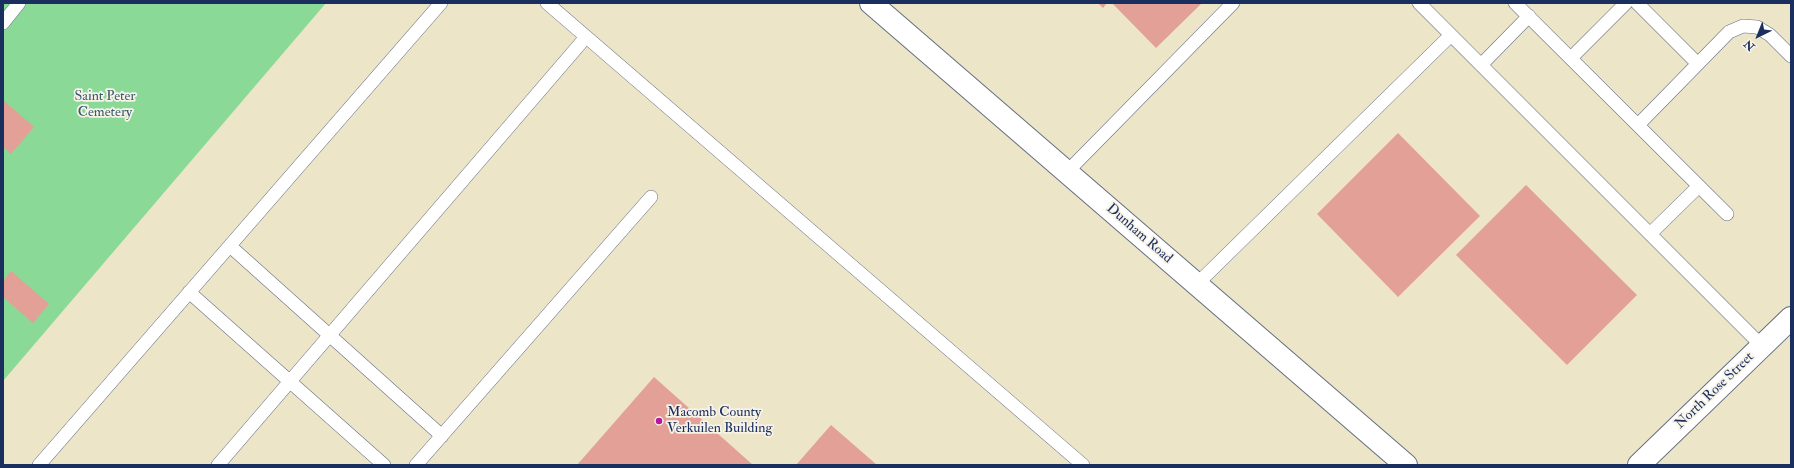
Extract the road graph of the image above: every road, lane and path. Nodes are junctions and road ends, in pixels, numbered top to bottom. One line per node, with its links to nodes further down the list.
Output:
1 (19, 3): 11 (lane)
2 (441, 3): 24 (lane)
3 (547, 3): 13 (lane)
4 (871, 3): 19 (street, Dunham Road)
5 (1233, 3): 19 (lane)
6 (1420, 3): 12 (lane)
7 (1516, 3): 10 (lane)
8 (1626, 3): 15 (lane)
9 (1637, 3): 16 (lane)
10 (1529, 16): 15 (lane); 17 (lane)
11 (3, 23)
12 (1451, 35): 17 (lane); 25 (lane)
13 (586, 37): 28 (lane); 36 (lane)
14 (1791, 56): 16 (lane)
15 (1571, 58): 18 (lane)
16 (1698, 64): 18 (lane)
17 (1481, 65): 23 (lane)
18 (1638, 125): 20 (lane)
19 (1067, 172): 25 (street, Dunham Road)
20 (1699, 186): 22 (lane); 23 (lane)
21 (651, 197): 31 (lane)
22 (1727, 214)
23 (1650, 234): 29 (lane)
24 (230, 246): 26 (lane); 28 (lane)
25 (1197, 284): 37 (street, Dunham Road)
26 (189, 292): 30 (lane); 32 (lane)
27 (1791, 318): 29 (street, North Rose Street)
28 (330, 335): 30 (lane); 31 (lane)
29 (1762, 346): 38 (street, North Rose Street)
30 (290, 381): 33 (lane); 34 (lane)
31 (442, 436): 35 (lane)
32 (39, 465)
33 (218, 465)
34 (384, 465)
35 (416, 465)
36 (1082, 465)
37 (1406, 465)
38 (1639, 465)

